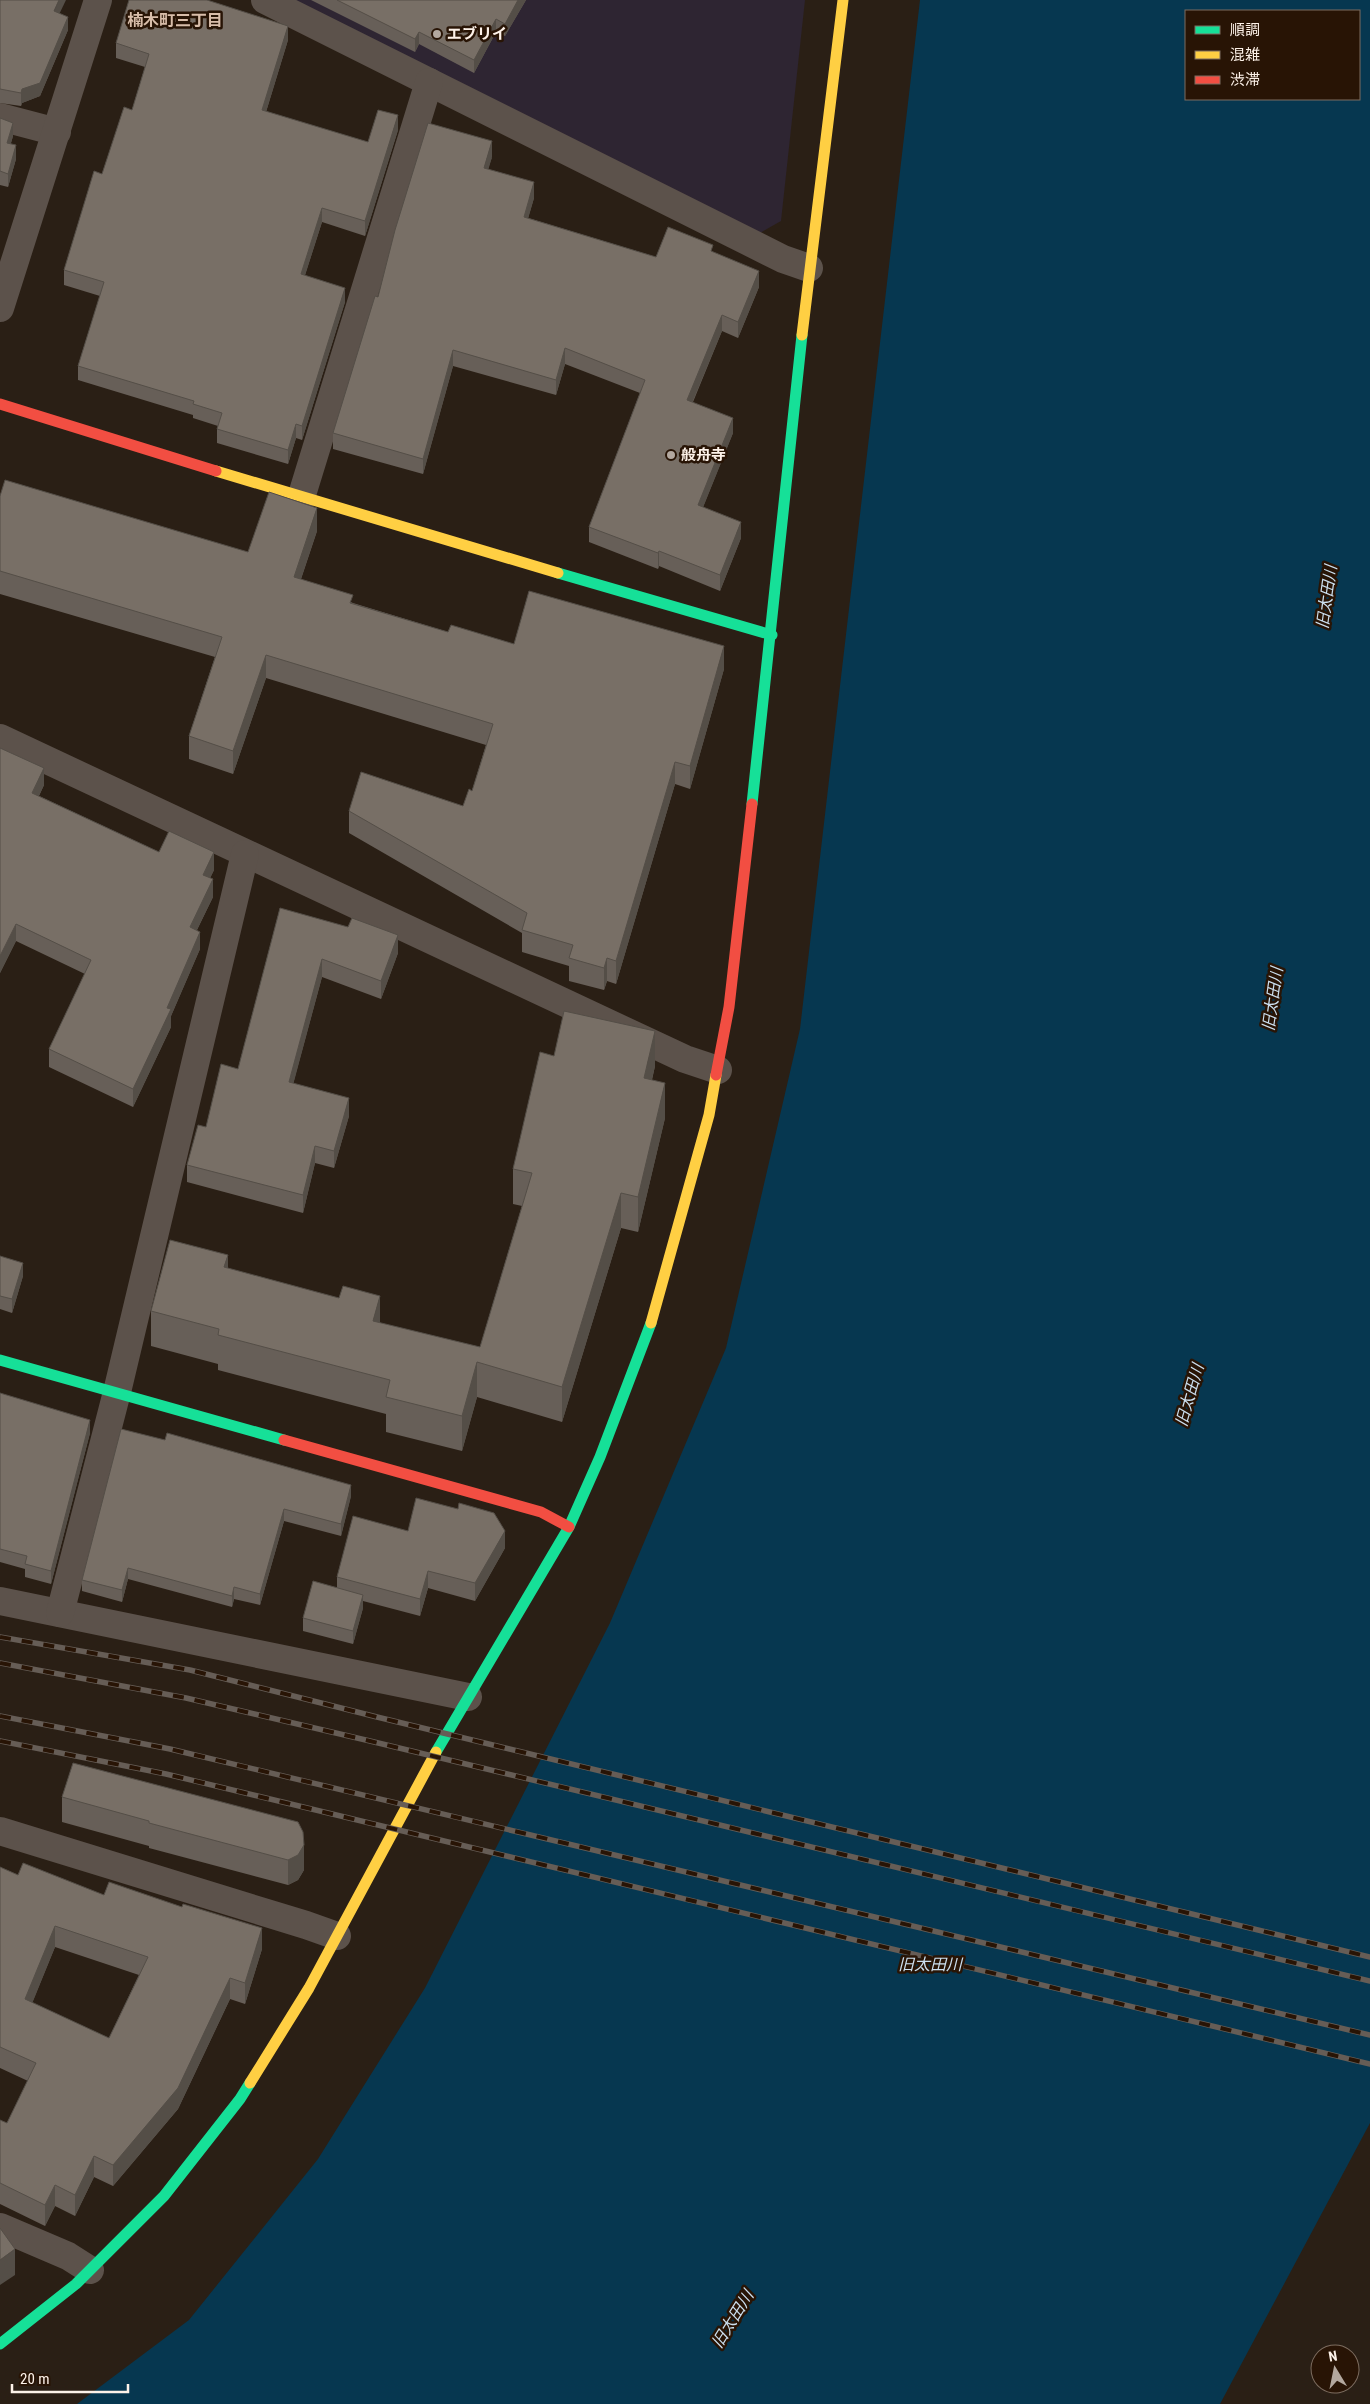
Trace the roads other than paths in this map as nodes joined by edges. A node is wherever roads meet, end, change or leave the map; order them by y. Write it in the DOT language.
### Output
graph roads {
  1 [pos="98,0"];
  2 [pos="265,0"];
  3 [pos="843,0"];
  4 [pos="429,82"];
  5 [pos="0,117"];
  6 [pos="58,132"];
  7 [pos="809,268"];
  8 [pos="0,308"];
  9 [pos="0,404"];
  10 [pos="302,498"];
  11 [pos="772,635"];
  12 [pos="0,738"];
  13 [pos="245,854"];
  14 [pos="718,1070"];
  15 [pos="0,1360"];
  16 [pos="117,1392"];
  17 [pos="569,1527"];
  18 [pos="0,1601"];
  19 [pos="60,1613"];
  20 [pos="468,1696"];
  21 [pos="0,1831"];
  22 [pos="337,1936"];
  23 [pos="0,2227"];
  24 [pos="90,2270"];
  25 [pos="0,2344"];
  1 -- 6 [label="street"];
  2 -- 4 [label="street"];
  3 -- 7 [label="street"];
  4 -- 7 [label="street"];
  4 -- 10 [label="street"];
  5 -- 6 [label="street"];
  6 -- 8 [label="street"];
  7 -- 11 [label="street"];
  9 -- 10 [label="street"];
  10 -- 11 [label="street"];
  11 -- 14 [label="street"];
  12 -- 13 [label="street"];
  13 -- 14 [label="street"];
  13 -- 16 [label="street"];
  14 -- 17 [label="street"];
  15 -- 16 [label="street"];
  16 -- 17 [label="street"];
  16 -- 19 [label="street"];
  17 -- 20 [label="street"];
  18 -- 19 [label="street"];
  19 -- 20 [label="street"];
  20 -- 22 [label="street"];
  21 -- 22 [label="street"];
  22 -- 24 [label="street"];
  23 -- 24 [label="street"];
  24 -- 25 [label="street"];
}
